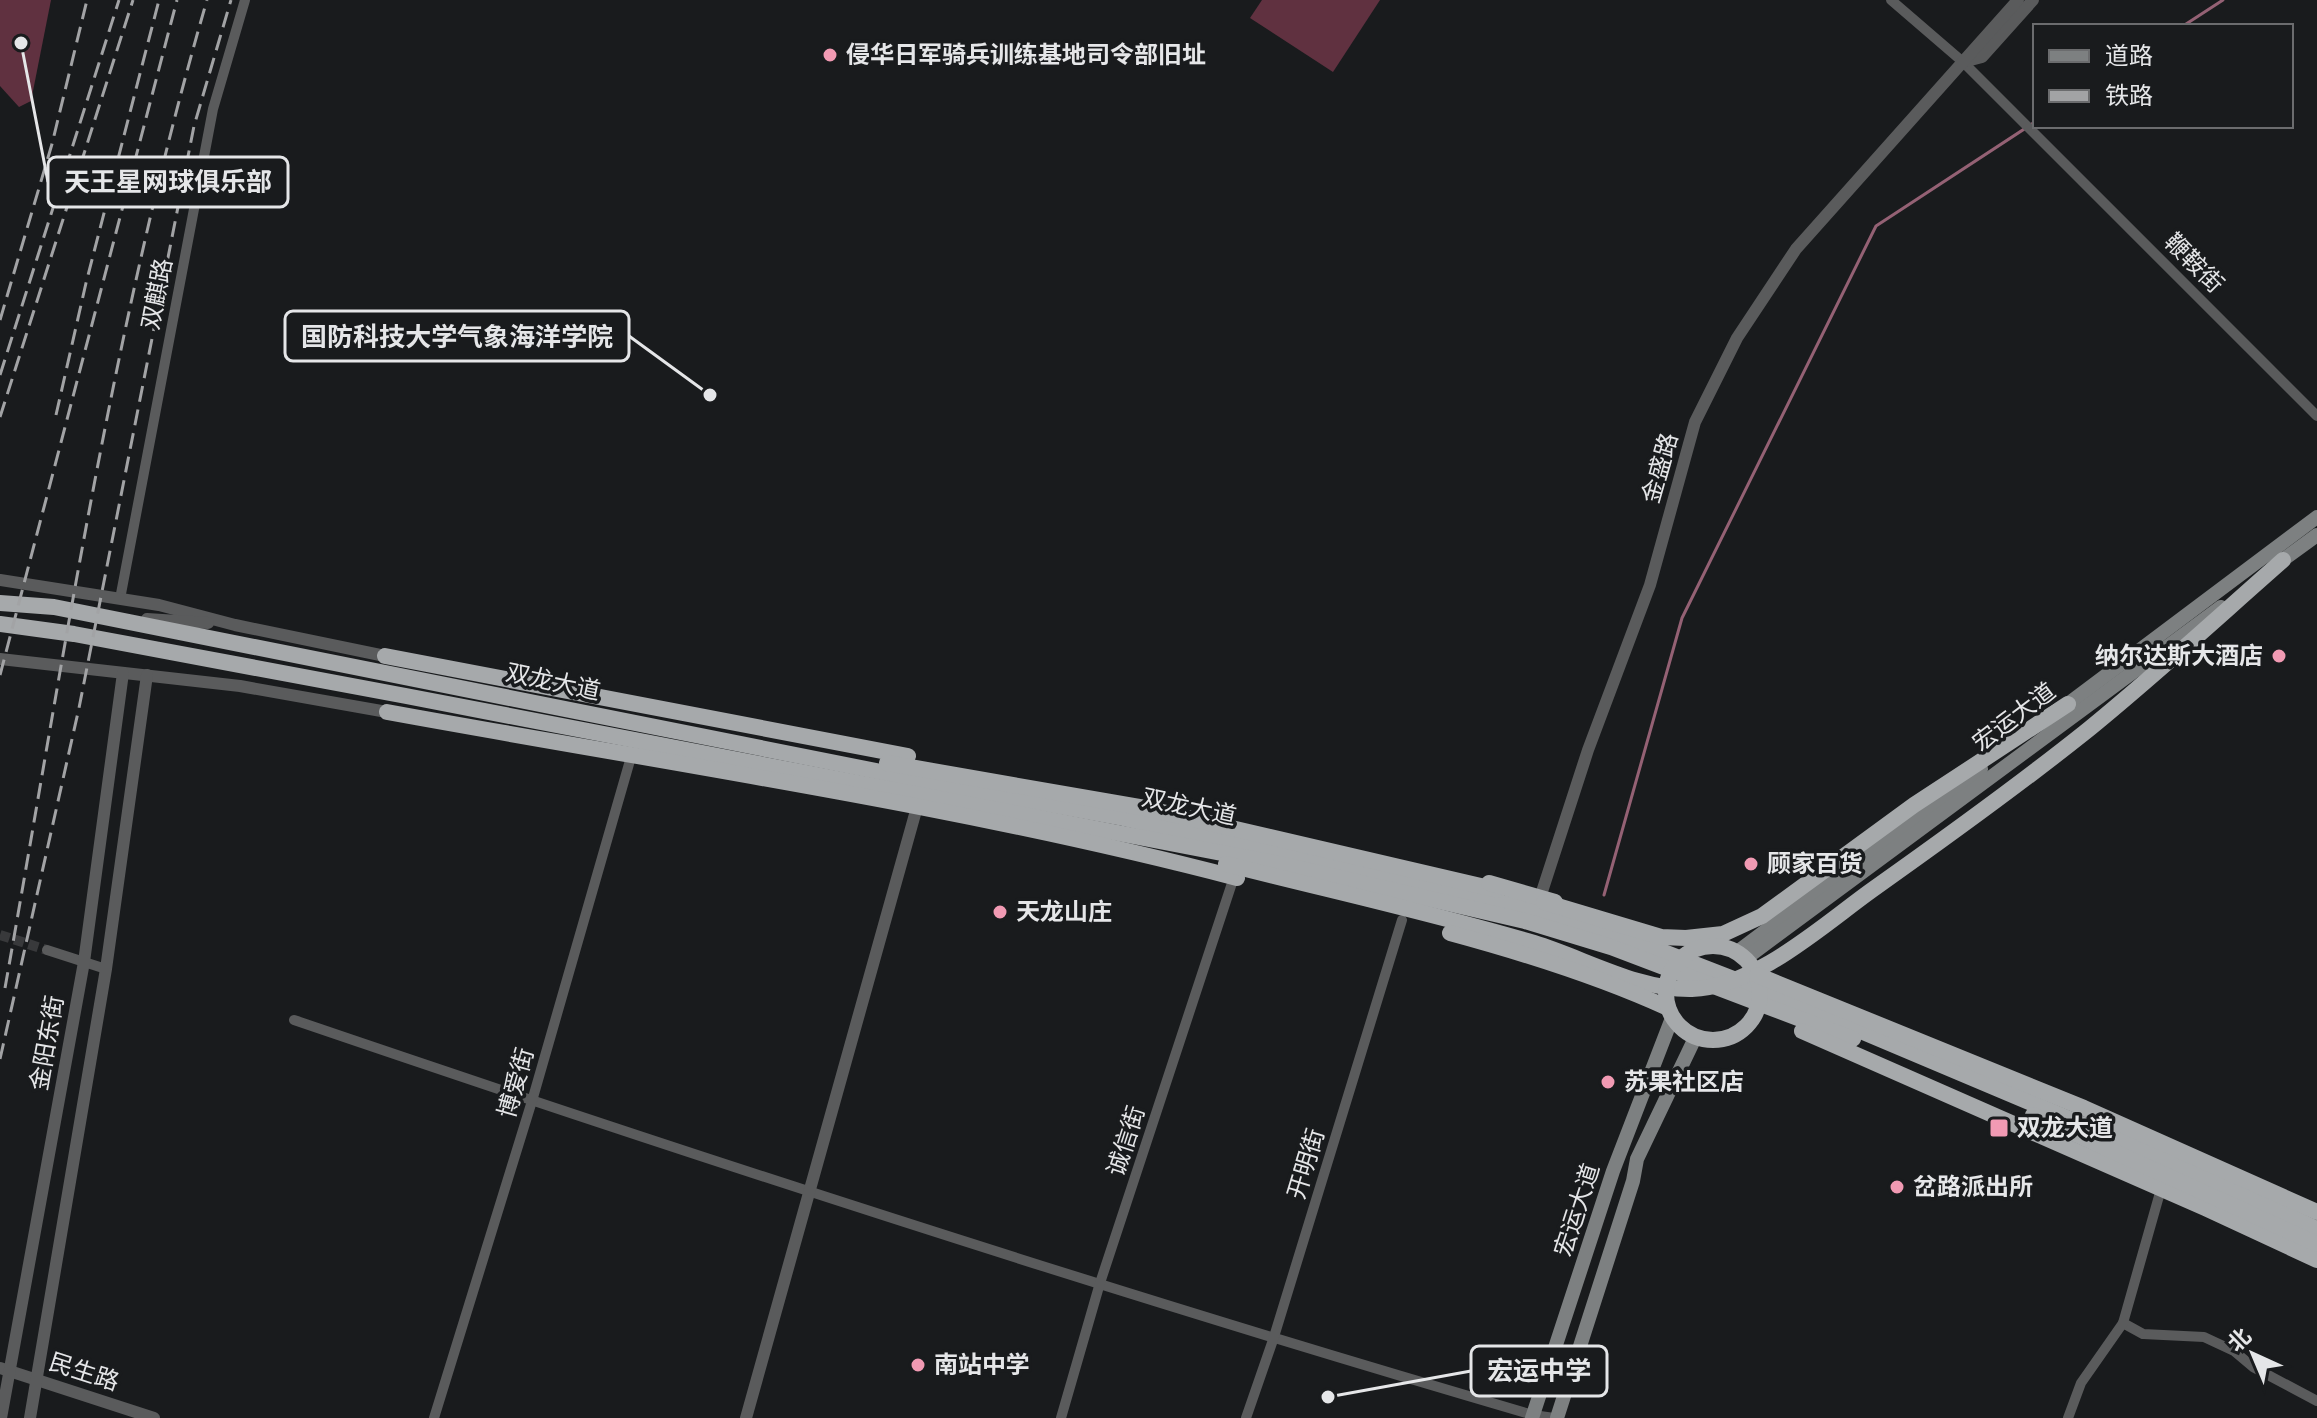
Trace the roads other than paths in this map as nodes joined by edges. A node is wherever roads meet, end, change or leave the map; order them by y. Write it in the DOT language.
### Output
graph roads {
  1 [pos="245,0"];
  2 [pos="1891,0"];
  3 [pos="2018,0"];
  4 [pos="2033,0"];
  5 [pos="1963,62"];
  6 [pos="2317,416"];
  7 [pos="2317,517"];
  8 [pos="2317,535"];
  9 [pos="2283,560"];
  10 [pos="0,580"];
  11 [pos="120,599"];
  12 [pos="0,603"];
  13 [pos="98,616"];
  14 [pos="0,624"];
  15 [pos="235,625"];
  16 [pos="385,656"];
  17 [pos="0,659"];
  18 [pos="123,673"];
  19 [pos="147,675"];
  20 [pos="2068,704"];
  21 [pos="387,712"];
  22 [pos="569,719"];
  23 [pos="782,750"];
  24 [pos="631,757"];
  25 [pos="917,807"];
  26 [pos="1120,833"];
  27 [pos="1234,877"];
  28 [pos="1541,896"];
  29 [pos="1402,920"];
  30 [pos="47,950"];
  31 [pos="1521,953"];
  32 [pos="1687,954"];
  33 [pos="1741,955"];
  34 [pos="84,962"];
  35 [pos="106,969"];
  36 [pos="1757,975"];
  37 [pos="1670,1013"];
  38 [pos="1756,1013"];
  39 [pos="294,1020"];
  40 [pos="1695,1038"];
  41 [pos="532,1101"];
  42 [pos="2161,1189"];
  43 [pos="808,1192"];
  44 [pos="2317,1212"];
  45 [pos="2317,1229"];
  46 [pos="2317,1244"];
  47 [pos="2317,1260"];
  48 [pos="1100,1283"];
  49 [pos="2123,1323"];
  50 [pos="1273,1340"];
  51 [pos="5,1370"];
  52 [pos="37,1380"];
  53 [pos="2317,1401"];
  54 [pos="1532,1416"];
  55 [pos="1,1418"];
  56 [pos="30,1418"];
  57 [pos="154,1418"];
  58 [pos="434,1418"];
  59 [pos="746,1418"];
  60 [pos="1061,1418"];
  61 [pos="1246,1418"];
  62 [pos="1555,1418"];
  63 [pos="2068,1418"];
  1 -- 11 [label="street, 双麒路"];
  2 -- 5 [label="street"];
  3 -- 5 [label="street, 金盛路"];
  4 -- 5 [label="street, 金盛路"];
  5 -- 6 [label="street, 鞭鞍街"];
  5 -- 28 [label="street, 金盛路"];
  7 -- 20 [label="main road, 宏运大道"];
  8 -- 9 [label="main road, 宏运大道"];
  9 -- 26 [label="highway"];
  9 -- 33 [label="main road, 宏运大道"];
  10 -- 11 [label="street"];
  11 -- 15 [label="street"];
  12 -- 13 [label="highway, 双龙大道"];
  13 -- 15 [label="street"];
  13 -- 22 [label="highway, 双龙大道"];
  14 -- 22 [label="highway, 双龙大道"];
  15 -- 16 [label="street"];
  16 -- 28 [label="highway, 双龙大道"];
  17 -- 18 [label="street"];
  18 -- 19 [label="street"];
  18 -- 34 [label="street, 金阳东街"];
  19 -- 21 [label="street"];
  19 -- 35 [label="street, 金阳东街"];
  20 -- 23 [label="highway"];
  20 -- 33 [label="main road, 宏运大道"];
  21 -- 24 [label="highway"];
  22 -- 23 [label="highway, 双龙大道"];
  22 -- 26 [label="highway, 双龙大道"];
  23 -- 45 [label="highway, 双龙大道"];
  24 -- 25 [label="highway"];
  24 -- 41 [label="street, 博爱街"];
  25 -- 27 [label="highway"];
  25 -- 43 [label="street"];
  26 -- 46 [label="highway, 双龙大道"];
  27 -- 29 [label="highway"];
  27 -- 48 [label="street, 诚信街"];
  28 -- 31 [label="street, 金盛路"];
  28 -- 32 [label="highway, 双龙大道"];
  29 -- 31 [label="highway"];
  29 -- 50 [label="street, 开明街"];
  30 -- 34 [label="street"];
  31 -- 37 [label="highway"];
  32 -- 33 [label="highway"];
  32 -- 37 [label="highway"];
  33 -- 36 [label="highway"];
  34 -- 35 [label="street"];
  34 -- 51 [label="street, 金阳东街"];
  35 -- 52 [label="street, 金阳东街"];
  36 -- 38 [label="highway"];
  36 -- 44 [label="highway"];
  37 -- 40 [label="highway"];
  37 -- 54 [label="main road, 宏运大道"];
  38 -- 40 [label="highway"];
  38 -- 42 [label="highway"];
  39 -- 41 [label="street"];
  40 -- 62 [label="main road, 宏运大道"];
  41 -- 43 [label="street"];
  41 -- 58 [label="street, 博爱街"];
  42 -- 47 [label="highway"];
  42 -- 49 [label="street"];
  43 -- 48 [label="street"];
  43 -- 59 [label="street"];
  48 -- 50 [label="street"];
  48 -- 60 [label="street, 诚信街"];
  49 -- 53 [label="street"];
  49 -- 63 [label="street"];
  50 -- 54 [label="street"];
  50 -- 61 [label="street, 开明街"];
  51 -- 52 [label="street, 民生路"];
  51 -- 55 [label="street, 金阳东街"];
  52 -- 56 [label="street, 金阳东街"];
  52 -- 57 [label="street, 民生路"];
  54 -- 62 [label="street"];
}
